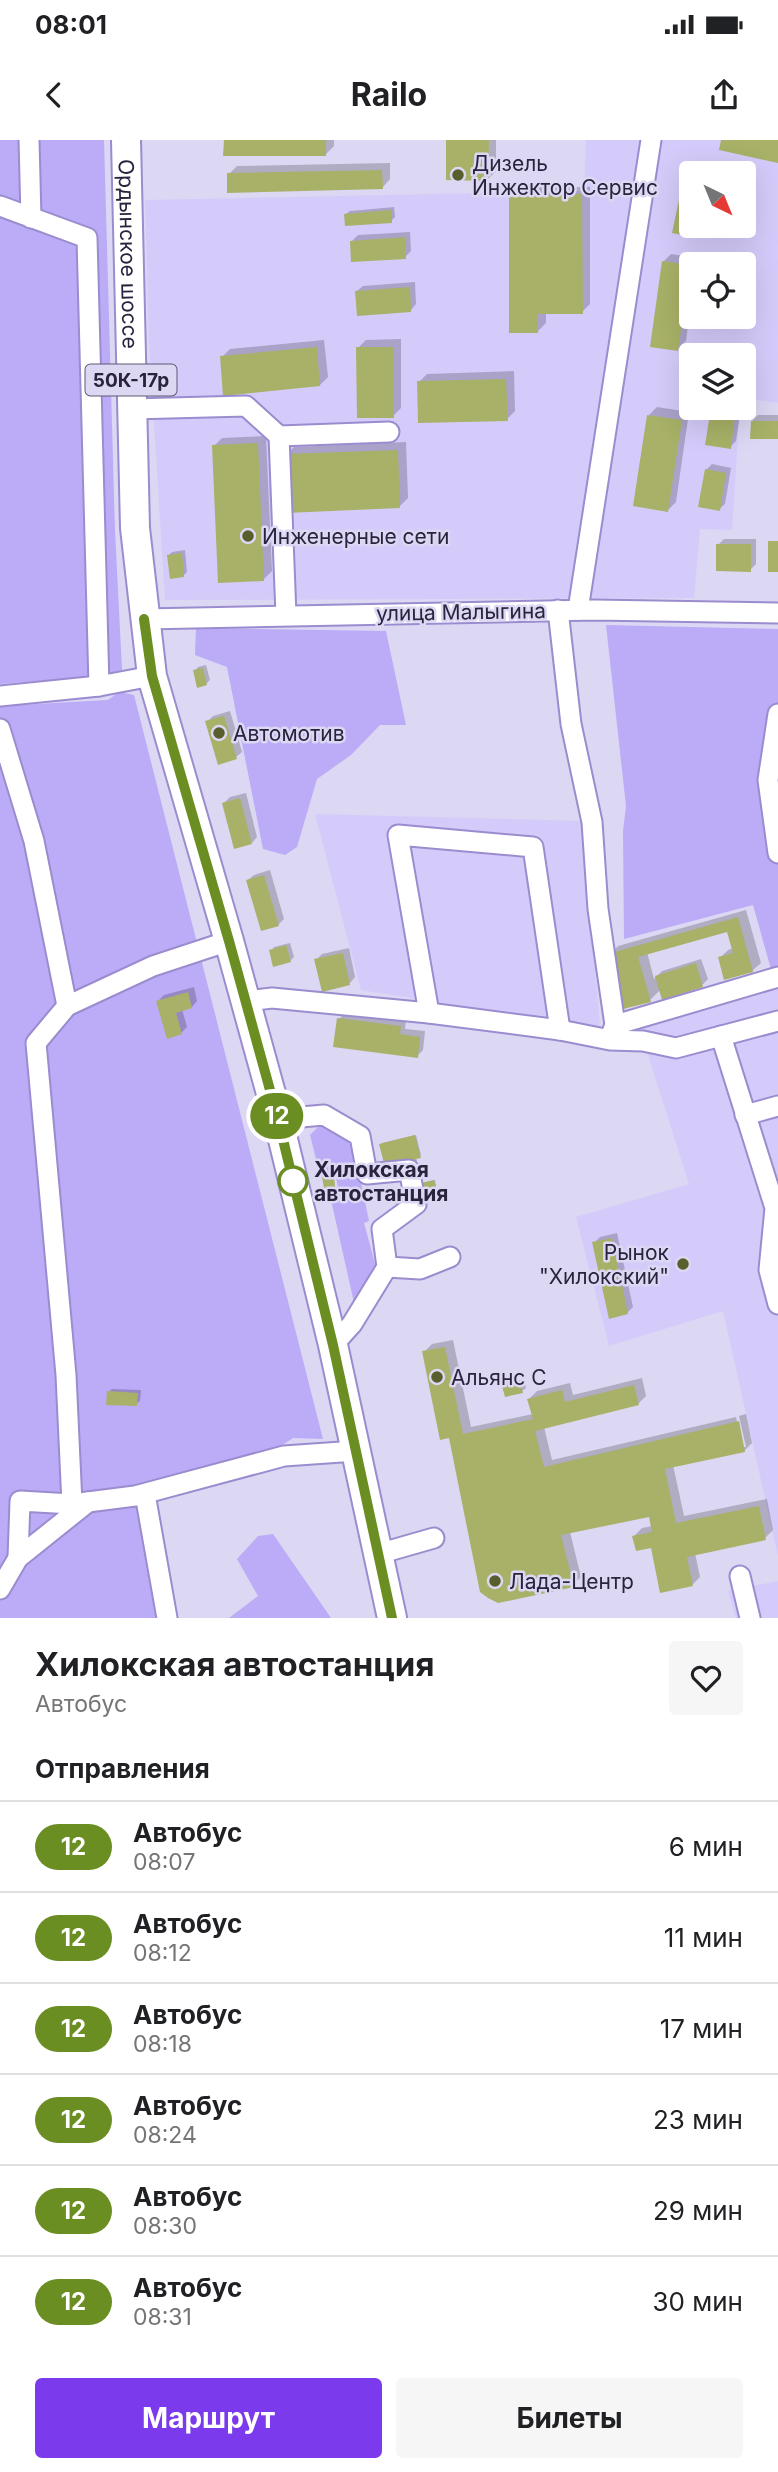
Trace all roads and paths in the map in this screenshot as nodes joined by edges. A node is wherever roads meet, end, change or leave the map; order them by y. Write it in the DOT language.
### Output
graph roads {
  1 [pos="29,140"];
  2 [pos="126,140"];
  3 [pos="651,140"];
  4 [pos="0,205"];
  5 [pos="31,218"];
  6 [pos="132,409"];
  7 [pos="389,432"];
  8 [pos="279,436"];
  9 [pos="558,610"];
  10 [pos="578,610"];
  11 [pos="778,613"];
  12 [pos="286,615"];
  13 [pos="144,619"];
  14 [pos="152,676"];
  15 [pos="99,686"];
  16 [pos="0,696"];
  17 [pos="778,714"];
  18 [pos="0,729"];
  19 [pos="778,853"];
  20 [pos="229,941"];
  21 [pos="778,977"];
  22 [pos="246,1001"];
  23 [pos="67,1006"];
  24 [pos="429,1013"];
  25 [pos="778,1021"];
  26 [pos="560,1030"];
  27 [pos="612,1032"];
  28 [pos="721,1036"];
  29 [pos="778,1106"];
  30 [pos="745,1115"];
  31 [pos="278,1119"];
  32 [pos="777,1208"];
  33 [pos="450,1257"];
  34 [pos="387,1267"];
  35 [pos="778,1304"];
  36 [pos="333,1345"];
  37 [pos="356,1451"];
  38 [pos="145,1494"];
  39 [pos="80,1503"];
  40 [pos="434,1538"];
  41 [pos="378,1555"];
  42 [pos="18,1558"];
  43 [pos="740,1576"];
  44 [pos="0,1589"];
  45 [pos="167,1618"];
  46 [pos="392,1618"];
  47 [pos="750,1618"];
  1 -- 5 [label="street"];
  2 -- 6 [label="highway, Ордынское шоссе / 50К-17р"];
  3 -- 10 [label="street"];
  4 -- 5 [label="street"];
  5 -- 15 [label="street"];
  6 -- 8 [label="street"];
  6 -- 13 [label="highway, Ордынское шоссе / 50К-17р"];
  7 -- 8 [label="street"];
  8 -- 12 [label="street"];
  9 -- 10 [label="street, улица Малыгина"];
  9 -- 12 [label="street, улица Малыгина"];
  9 -- 27 [label="street"];
  10 -- 11 [label="street, улица Малыгина"];
  12 -- 13 [label="street, улица Малыгина"];
  13 -- 14 [label="highway, Ордынское шоссе"];
  14 -- 15 [label="street"];
  14 -- 20 [label="highway, Ордынское шоссе"];
  15 -- 16 [label="street"];
  17 -- 19 [label="street"];
  18 -- 23 [label="street"];
  20 -- 22 [label="highway, Ордынское шоссе"];
  20 -- 23 [label="street"];
  21 -- 27 [label="street"];
  22 -- 24 [label="street"];
  22 -- 31 [label="highway, Ордынское шоссе"];
  23 -- 39 [label="street"];
  24 -- 26 [label="street"];
  24 -- 26 [label="street"];
  25 -- 28 [label="street"];
  26 -- 27 [label="street"];
  27 -- 28 [label="street"];
  28 -- 30 [label="street"];
  29 -- 30 [label="street"];
  30 -- 32 [label="street"];
  31 -- 34 [label="street"];
  31 -- 36 [label="highway, Ордынское шоссе"];
  32 -- 35 [label="street"];
  33 -- 34 [label="street"];
  34 -- 36 [label="street"];
  36 -- 37 [label="highway, Ордынское шоссе"];
  37 -- 38 [label="street"];
  37 -- 41 [label="highway, Ордынское шоссе"];
  38 -- 39 [label="street"];
  38 -- 45 [label="street"];
  39 -- 42 [label="street"];
  39 -- 42 [label="street"];
  40 -- 41 [label="street"];
  41 -- 46 [label="highway, Ордынское шоссе"];
  42 -- 44 [label="street"];
  43 -- 47 [label="street"];
}
